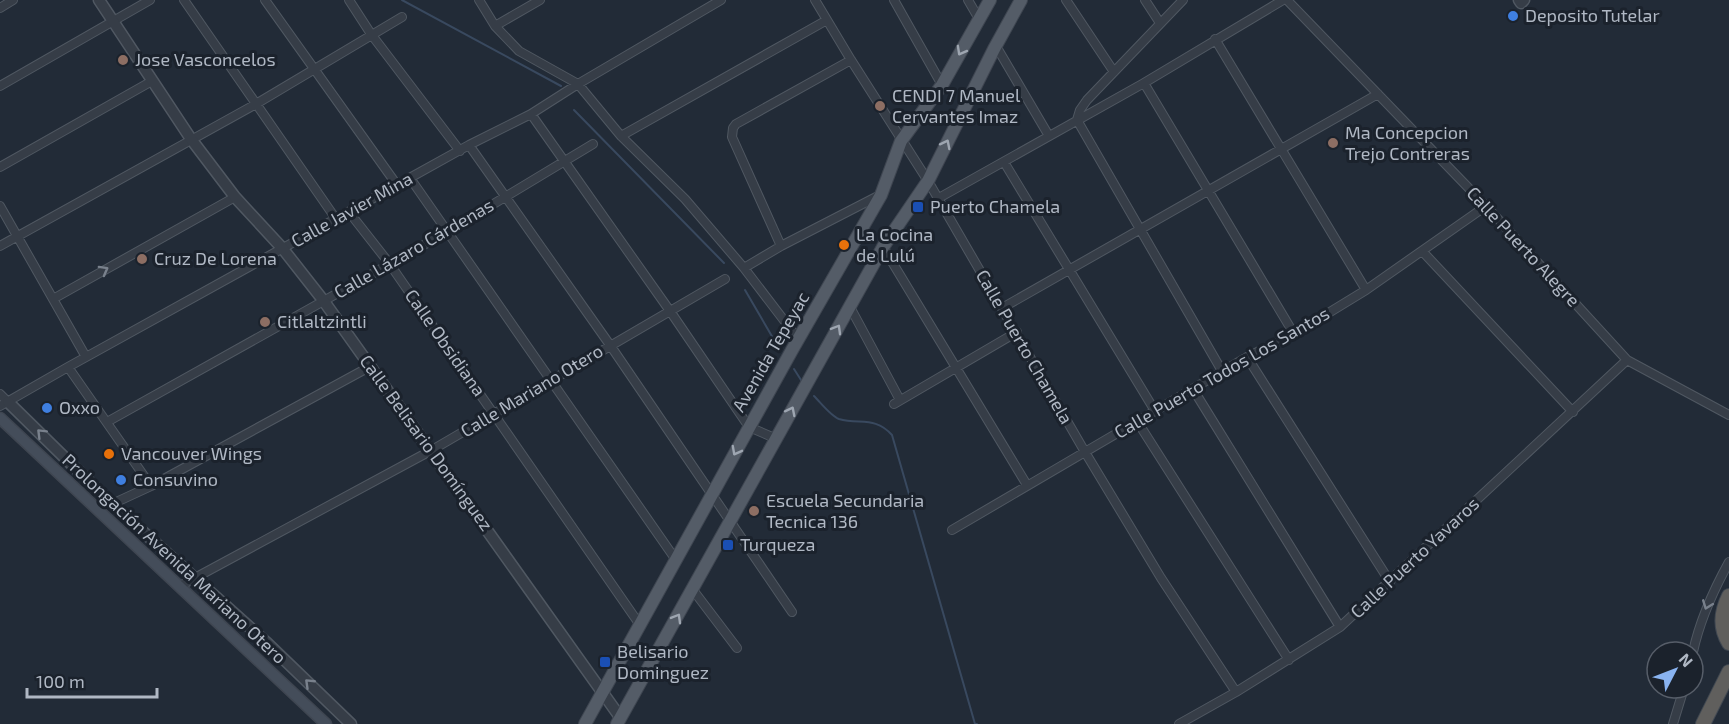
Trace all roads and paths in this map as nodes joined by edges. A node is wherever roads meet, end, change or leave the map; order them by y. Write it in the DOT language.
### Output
graph roads {
  1 [pos="13,0"];
  2 [pos="99,0"];
  3 [pos="150,0"];
  4 [pos="184,0"];
  5 [pos="265,0"];
  6 [pos="348,0"];
  7 [pos="479,0"];
  8 [pos="540,0"];
  9 [pos="721,0"];
  10 [pos="815,0"];
  11 [pos="894,0"];
  12 [pos="968,0"];
  13 [pos="990,0"];
  14 [pos="1021,0"];
  15 [pos="1066,0"];
  16 [pos="1144,0"];
  17 [pos="1183,0"];
  18 [pos="1285,0"];
  19 [pos="0,8"];
  20 [pos="402,17"];
  21 [pos="827,20"];
  22 [pos="979,20"];
  23 [pos="112,21"];
  24 [pos="1160,23"];
  25 [pos="495,26"];
  26 [pos="371,34"];
  27 [pos="1215,39"];
  28 [pos="996,46"];
  29 [pos="851,60"];
  30 [pos="314,69"];
  31 [pos="1114,72"];
  32 [pos="152,81"];
  33 [pos="1144,83"];
  34 [pos="578,84"];
  35 [pos="942,85"];
  36 [pos="0,86"];
  37 [pos="1378,94"];
  38 [pos="256,104"];
  39 [pos="531,114"];
  40 [pos="1077,120"];
  41 [pos="621,136"];
  42 [pos="1049,136"];
  43 [pos="191,139"];
  44 [pos="901,141"];
  45 [pos="593,144"];
  46 [pos="469,145"];
  47 [pos="1282,149"];
  48 [pos="460,150"];
  49 [pos="566,161"];
  50 [pos="1004,162"];
  51 [pos="0,166"];
  52 [pos="410,178"];
  53 [pos="928,181"];
  54 [pos="397,185"];
  55 [pos="1208,191"];
  56 [pos="881,195"];
  57 [pos="235,197"];
  58 [pos="505,197"];
  59 [pos="937,199"];
  60 [pos="0,206"];
  61 [pos="1486,206"];
  62 [pos="349,212"];
  63 [pos="336,219"];
  64 [pos="1140,229"];
  65 [pos="447,232"];
  66 [pos="17,236"];
  67 [pos="0,246"];
  68 [pos="781,246"];
  69 [pos="883,247"];
  70 [pos="283,249"];
  71 [pos="1423,252"];
  72 [pos="389,263"];
  73 [pos="744,268"];
  74 [pos="1069,270"];
  75 [pos="725,279"];
  76 [pos="1366,290"];
  77 [pos="53,299"];
  78 [pos="323,300"];
  79 [pos="850,307"];
  80 [pos="1002,308"];
  81 [pos="670,311"];
  82 [pos="1017,332"];
  83 [pos="1294,334"];
  84 [pos="799,340"];
  85 [pos="610,345"];
  86 [pos="86,357"];
  87 [pos="1247,357"];
  88 [pos="1627,360"];
  89 [pos="371,366"];
  90 [pos="68,367"];
  91 [pos="957,368"];
  92 [pos="1222,371"];
  93 [pos="551,380"];
  94 [pos="1193,389"];
  95 [pos="3,401"];
  96 [pos="1155,411"];
  97 [pos="1573,412"];
  98 [pos="494,414"];
  99 [pos="1729,415"];
  100 [pos="0,418"];
  101 [pos="1137,421"];
  102 [pos="107,422"];
  103 [pos="749,427"];
  104 [pos="777,439"];
  105 [pos="432,450"];
  106 [pos="1085,452"];
  107 [pos="1026,485"];
  108 [pos="151,486"];
  109 [pos="712,495"];
  110 [pos="112,504"];
  111 [pos="730,521"];
  112 [pos="952,530"];
  113 [pos="676,560"];
  114 [pos="1729,562"];
  115 [pos="195,578"];
  116 [pos="1390,582"];
  117 [pos="180,586"];
  118 [pos="693,590"];
  119 [pos="1729,596"];
  120 [pos="792,612"];
  121 [pos="640,625"];
  122 [pos="1340,627"];
  123 [pos="1696,640"];
  124 [pos="1729,643"];
  125 [pos="737,648"];
  126 [pos="1289,660"];
  127 [pos="1729,672"];
  128 [pos="603,692"];
  129 [pos="1236,692"];
  130 [pos="1680,700"];
  131 [pos="621,722"];
  132 [pos="326,724"];
  133 [pos="351,724"];
  134 [pos="585,724"];
  135 [pos="1179,724"];
  136 [pos="1673,724"];
  137 [pos="1703,724"];
  1 -- 19 [label="street"];
  2 -- 23 [label="street, Calle Belisario Domínguez"];
  3 -- 23 [label="street"];
  4 -- 38 [label="street"];
  5 -- 30 [label="street"];
  6 -- 26 [label="street"];
  7 -- 25 [label="street"];
  8 -- 25 [label="street"];
  9 -- 34 [label="street, Calle Javier Mina"];
  10 -- 21 [label="street, Calle Puerto Chamela"];
  11 -- 35 [label="street"];
  12 -- 22 [label="street"];
  13 -- 22 [label="main road, Avenida Tepeyac"];
  14 -- 28 [label="main road"];
  15 -- 31 [label="street"];
  16 -- 24 [label="street"];
  17 -- 24 [label="street"];
  18 -- 27 [label="street"];
  18 -- 37 [label="street, Calle Puerto Alegre"];
  20 -- 26 [label="street"];
  21 -- 29 [label="street, Calle Puerto Chamela"];
  21 -- 41 [label="street"];
  22 -- 35 [label="main road, Avenida Tepeyac, one-way"];
  23 -- 32 [label="street, Calle Belisario Domínguez"];
  23 -- 36 [label="street"];
  24 -- 31 [label="street"];
  25 -- 34 [label="street"];
  26 -- 30 [label="street"];
  26 -- 48 [label="street"];
  27 -- 33 [label="street"];
  27 -- 47 [label="street"];
  28 -- 42 [label="street"];
  53 -- 28 [label="main road, one-way"];
  29 -- 44 [label="street, Calle Puerto Chamela"];
  29 -- 68 [label="street"];
  30 -- 38 [label="street"];
  30 -- 54 [label="street"];
  31 -- 40 [label="street"];
  32 -- 43 [label="street, Calle Belisario Domínguez"];
  32 -- 51 [label="street"];
  33 -- 40 [label="street"];
  33 -- 55 [label="street"];
  34 -- 39 [label="street, Calle Javier Mina"];
  34 -- 41 [label="street"];
  35 -- 44 [label="main road, Avenida Tepeyac"];
  37 -- 47 [label="street"];
  37 -- 61 [label="street, Calle Puerto Alegre"];
  38 -- 43 [label="street"];
  38 -- 63 [label="street"];
  39 -- 46 [label="street, Calle Javier Mina"];
  39 -- 49 [label="street"];
  40 -- 42 [label="street"];
  40 -- 64 [label="street"];
  41 -- 73 [label="street"];
  42 -- 50 [label="street"];
  43 -- 57 [label="street, Calle Belisario Domínguez"];
  43 -- 66 [label="street"];
  44 -- 53 [label="street, Calle Puerto Chamela"];
  44 -- 56 [label="main road, Avenida Tepeyac"];
  45 -- 49 [label="street, Calle Lázaro Cárdenas"];
  46 -- 48 [label="street, Calle Javier Mina"];
  46 -- 58 [label="street"];
  47 -- 55 [label="street"];
  47 -- 76 [label="street"];
  48 -- 52 [label="street, Calle Javier Mina"];
  49 -- 58 [label="street, Calle Lázaro Cárdenas"];
  49 -- 81 [label="street"];
  50 -- 59 [label="street"];
  50 -- 74 [label="street"];
  52 -- 54 [label="street, Calle Javier Mina"];
  52 -- 65 [label="street"];
  53 -- 59 [label="street, Calle Puerto Chamela"];
  53 -- 69 [label="main road"];
  54 -- 62 [label="street, Calle Javier Mina"];
  55 -- 64 [label="street"];
  55 -- 83 [label="street"];
  56 -- 68 [label="street"];
  56 -- 84 [label="main road, Avenida Tepeyac"];
  57 -- 70 [label="street, Calle Belisario Domínguez"];
  77 -- 57 [label="street, one-way"];
  58 -- 65 [label="street, Calle Lázaro Cárdenas"];
  58 -- 85 [label="street"];
  59 -- 80 [label="street, Calle Puerto Chamela"];
  60 -- 66 [label="street"];
  61 -- 71 [label="street, Calle Puerto Todos Los Santos"];
  61 -- 88 [label="street, Calle Puerto Alegre"];
  62 -- 63 [label="street, Calle Javier Mina"];
  62 -- 72 [label="street, Calle Obsidiana"];
  63 -- 70 [label="street, Calle Javier Mina"];
  64 -- 74 [label="street"];
  64 -- 92 [label="street"];
  65 -- 72 [label="street, Calle Lázaro Cárdenas"];
  65 -- 93 [label="street"];
  66 -- 67 [label="street"];
  66 -- 77 [label="street"];
  68 -- 73 [label="street"];
  69 -- 79 [label="main road"];
  69 -- 91 [label="street"];
  70 -- 78 [label="street, Calle Belisario Domínguez"];
  70 -- 86 [label="street, Calle Javier Mina"];
  71 -- 76 [label="street, Calle Puerto Todos Los Santos"];
  71 -- 97 [label="street"];
  72 -- 78 [label="street, Calle Lázaro Cárdenas"];
  72 -- 98 [label="street, Calle Obsidiana"];
  73 -- 84 [label="street"];
  74 -- 80 [label="street"];
  74 -- 96 [label="street"];
  75 -- 81 [label="street, Calle Mariano Otero"];
  76 -- 83 [label="street, Calle Puerto Todos Los Santos"];
  77 -- 86 [label="street"];
  78 -- 89 [label="street, Calle Belisario Domínguez"];
  78 -- 102 [label="street, Calle Lázaro Cárdenas"];
  79 -- 91 [label="street"];
  104 -- 79 [label="main road, one-way"];
  80 -- 82 [label="street, Calle Puerto Chamela"];
  81 -- 85 [label="street, Calle Mariano Otero"];
  81 -- 103 [label="street"];
  82 -- 91 [label="street"];
  82 -- 106 [label="street, Calle Puerto Chamela"];
  83 -- 87 [label="street, Calle Puerto Todos Los Santos"];
  84 -- 103 [label="main road, Avenida Tepeyac"];
  85 -- 93 [label="street, Calle Mariano Otero"];
  85 -- 109 [label="street"];
  86 -- 90 [label="street, Calle Javier Mina"];
  87 -- 92 [label="street, Calle Puerto Todos Los Santos"];
  87 -- 116 [label="street"];
  88 -- 97 [label="street, Calle Puerto Yavaros"];
  88 -- 99 [label="street, Calle Puerto Alegre"];
  89 -- 105 [label="street, Calle Belisario Domínguez"];
  89 -- 108 [label="street"];
  90 -- 95 [label="street, Calle Javier Mina"];
  90 -- 102 [label="street"];
  91 -- 107 [label="street"];
  92 -- 94 [label="street, Calle Puerto Todos Los Santos"];
  93 -- 98 [label="street, Calle Mariano Otero"];
  93 -- 113 [label="street"];
  94 -- 96 [label="street, Calle Puerto Todos Los Santos"];
  94 -- 122 [label="street"];
  110 -- 95 [label="street, Prolongación Avenida Mariano Otero, one-way"];
  96 -- 101 [label="street, Calle Puerto Todos Los Santos"];
  97 -- 116 [label="street, Calle Puerto Yavaros"];
  98 -- 105 [label="street, Calle Mariano Otero"];
  98 -- 121 [label="street, Calle Obsidiana"];
  100 -- 117 [label="main road, Prolongación Avenida Mariano Otero"];
  101 -- 106 [label="street, Calle Puerto Todos Los Santos"];
  101 -- 126 [label="street"];
  102 -- 108 [label="street"];
  103 -- 104 [label="street"];
  103 -- 109 [label="main road, Avenida Tepeyac, one-way"];
  104 -- 111 [label="main road"];
  105 -- 115 [label="street, Calle Mariano Otero"];
  105 -- 128 [label="street, Calle Belisario Domínguez"];
  106 -- 107 [label="street, Calle Puerto Todos Los Santos"];
  106 -- 129 [label="street, Calle Puerto Chamela"];
  107 -- 112 [label="street, Calle Puerto Todos Los Santos"];
  108 -- 110 [label="street"];
  109 -- 111 [label="street"];
  109 -- 113 [label="main road, Avenida Tepeyac"];
  110 -- 115 [label="street, Prolongación Avenida Mariano Otero"];
  111 -- 118 [label="main road"];
  111 -- 120 [label="street"];
  113 -- 121 [label="main road, Avenida Tepeyac"];
  114 -- 123 [label="street, one-way"];
  115 -- 117 [label="street, Calle Mariano Otero"];
  133 -- 115 [label="street, Prolongación Avenida Mariano Otero, one-way"];
  116 -- 122 [label="street, Calle Puerto Yavaros"];
  117 -- 132 [label="main road, Prolongación Avenida Mariano Otero"];
  118 -- 125 [label="street"];
  131 -- 118 [label="main road, one-way"];
  119 -- 124 [label="highway"];
  121 -- 128 [label="main road, Avenida Tepeyac"];
  122 -- 126 [label="street, Calle Puerto Yavaros"];
  126 -- 129 [label="street, Calle Puerto Yavaros"];
  127 -- 137 [label="highway"];
  128 -- 131 [label="street, Calle Belisario Domínguez"];
  128 -- 134 [label="main road, Avenida Tepeyac"];
  129 -- 135 [label="street, Calle Puerto Yavaros"];
  130 -- 136 [label="street"];
}
